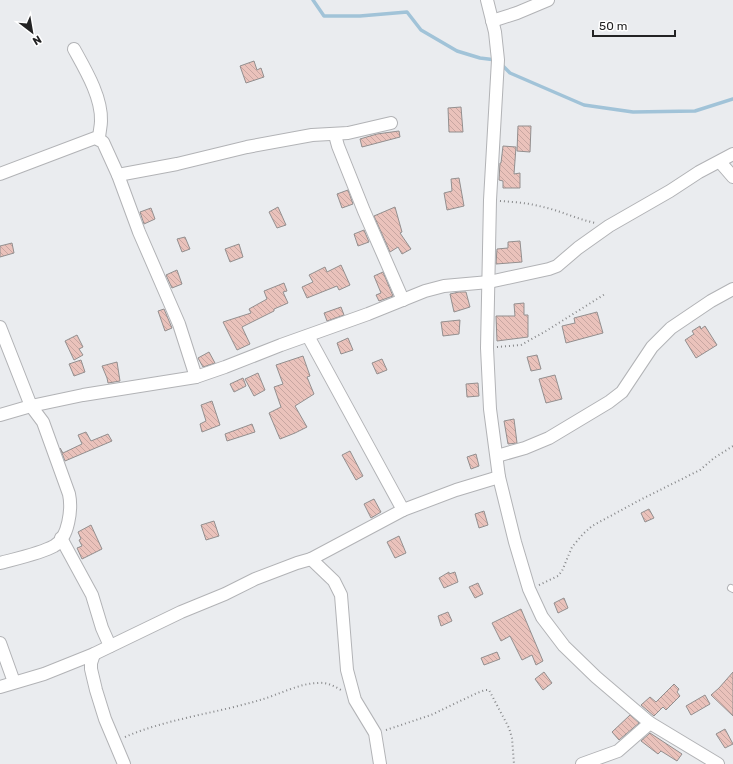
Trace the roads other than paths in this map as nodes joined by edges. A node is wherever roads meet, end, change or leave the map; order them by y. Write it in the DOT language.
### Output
graph roads {
  1 [pos="487,0"];
  2 [pos="548,0"];
  3 [pos="492,21"];
  4 [pos="74,49"];
  5 [pos="391,123"];
  6 [pos="335,135"];
  7 [pos="99,139"];
  8 [pos="733,154"];
  9 [pos="720,162"];
  10 [pos="0,174"];
  11 [pos="118,175"];
  12 [pos="733,177"];
  13 [pos="489,282"];
  14 [pos="733,289"];
  15 [pos="403,300"];
  16 [pos="0,327"];
  17 [pos="308,336"];
  18 [pos="196,376"];
  19 [pos="32,406"];
  20 [pos="0,415"];
  21 [pos="497,456"];
  22 [pos="499,477"];
  23 [pos="403,510"];
  24 [pos="61,538"];
  25 [pos="311,559"];
  26 [pos="0,563"];
  27 [pos="0,643"];
  28 [pos="110,646"];
  29 [pos="94,654"];
  30 [pos="14,682"];
  31 [pos="0,688"];
  32 [pos="650,723"];
  33 [pos="123,764"];
  34 [pos="380,764"];
  35 [pos="582,764"];
  36 [pos="718,764"];
  1 -- 3 [label="street"];
  2 -- 3 [label="street"];
  3 -- 13 [label="street"];
  4 -- 7 [label="street"];
  5 -- 6 [label="street"];
  6 -- 11 [label="street"];
  6 -- 15 [label="street"];
  7 -- 10 [label="street"];
  7 -- 11 [label="street"];
  8 -- 9 [label="street"];
  9 -- 12 [label="street"];
  9 -- 13 [label="street"];
  11 -- 18 [label="street"];
  13 -- 15 [label="street"];
  13 -- 21 [label="street"];
  14 -- 21 [label="street"];
  15 -- 17 [label="street"];
  16 -- 19 [label="street"];
  17 -- 18 [label="street"];
  17 -- 23 [label="street"];
  18 -- 19 [label="street"];
  19 -- 20 [label="street"];
  19 -- 24 [label="street"];
  21 -- 22 [label="street"];
  22 -- 23 [label="street"];
  22 -- 32 [label="street"];
  23 -- 25 [label="street"];
  24 -- 26 [label="street"];
  24 -- 28 [label="street"];
  25 -- 28 [label="street"];
  25 -- 34 [label="street"];
  27 -- 30 [label="street"];
  28 -- 29 [label="street"];
  29 -- 30 [label="street"];
  29 -- 33 [label="street"];
  30 -- 31 [label="street"];
  32 -- 35 [label="street"];
  32 -- 36 [label="street"];
}
